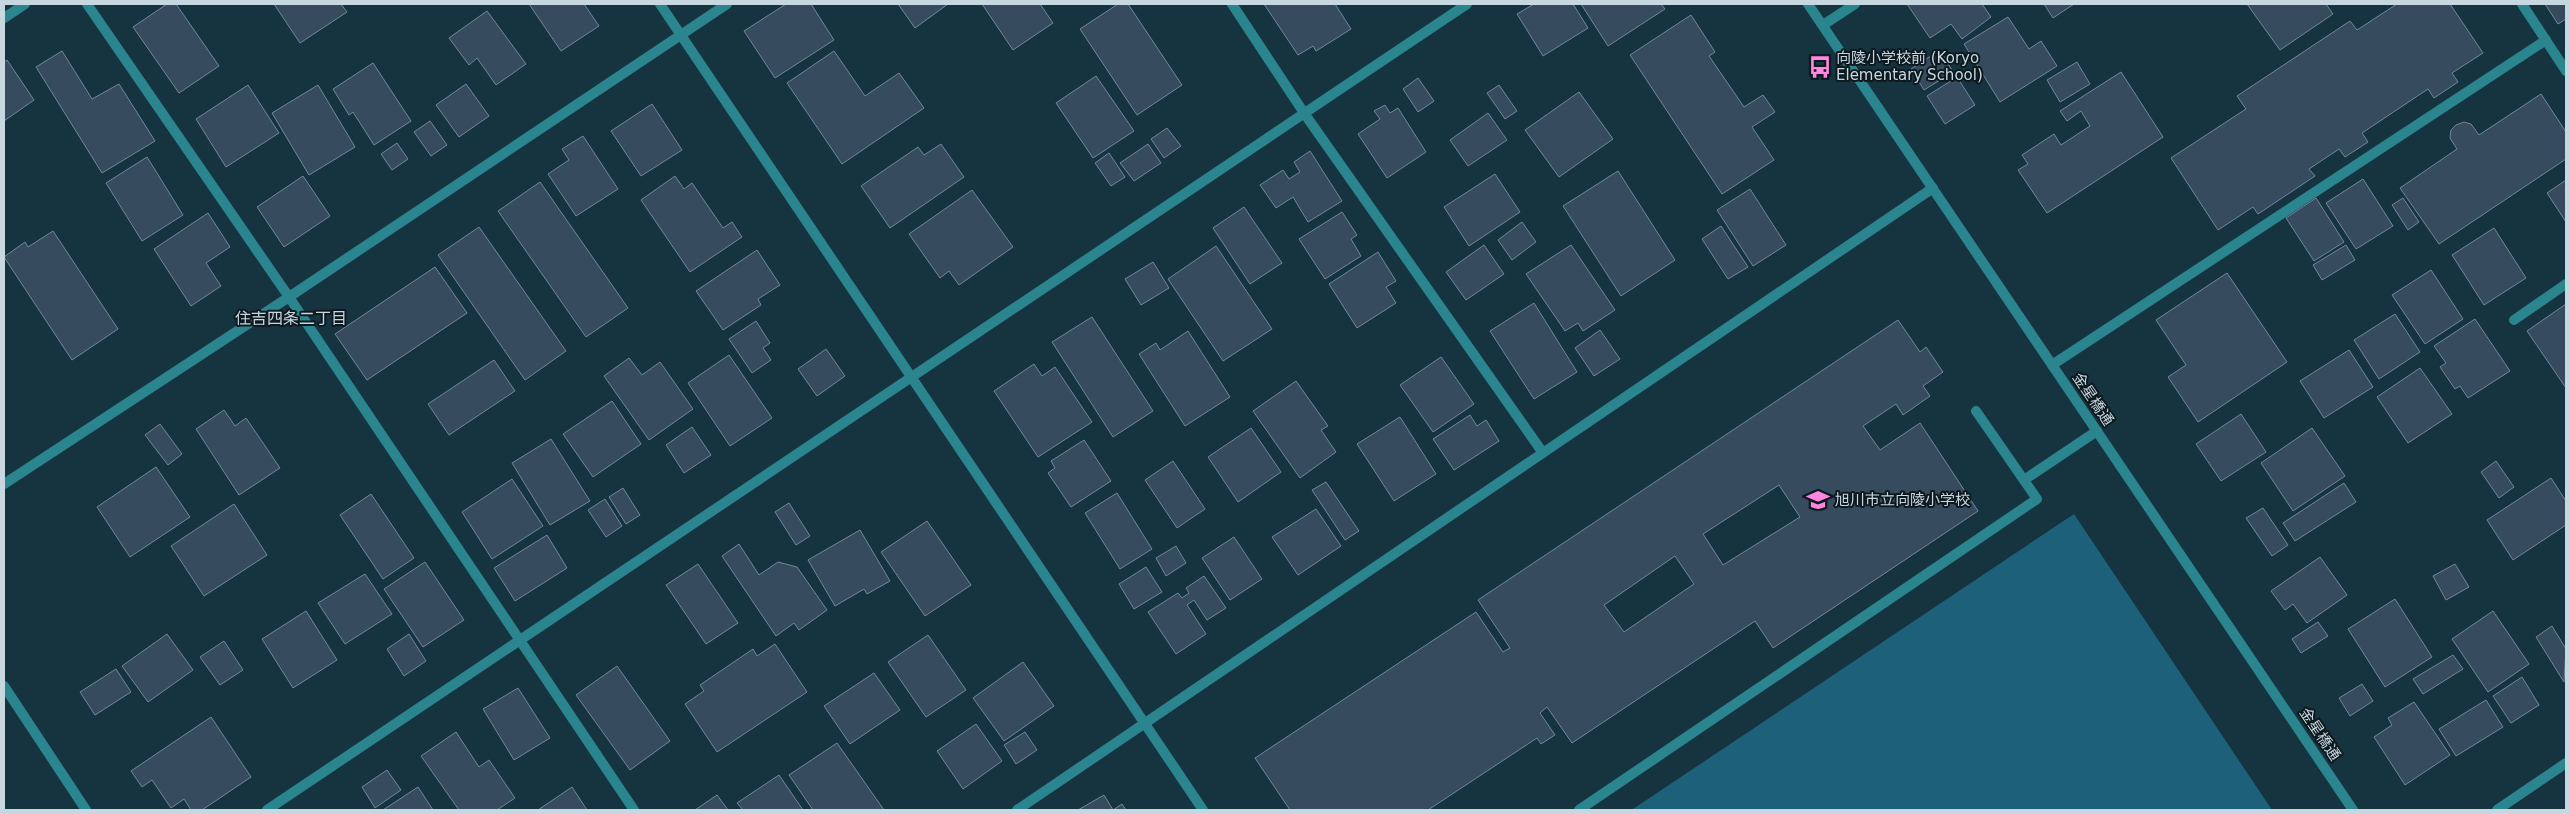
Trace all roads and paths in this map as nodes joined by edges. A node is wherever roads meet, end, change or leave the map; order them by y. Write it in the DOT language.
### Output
graph roads {
  1 [pos="25,4"];
  2 [pos="87,4"];
  3 [pos="660,4"];
  4 [pos="727,4"];
  5 [pos="1232,4"];
  6 [pos="1467,4"];
  7 [pos="1808,4"];
  8 [pos="1855,4"];
  9 [pos="2522,4"];
  10 [pos="4,18"];
  11 [pos="1822,25"];
  12 [pos="681,35"];
  13 [pos="2546,40"];
  14 [pos="2566,71"];
  15 [pos="1304,113"];
  16 [pos="1933,188"];
  17 [pos="2566,284"];
  18 [pos="289,297"];
  19 [pos="2514,320"];
  20 [pos="2052,365"];
  21 [pos="911,378"];
  22 [pos="1976,411"];
  23 [pos="2097,431"];
  24 [pos="1544,453"];
  25 [pos="2024,480"];
  26 [pos="4,484"];
  27 [pos="519,642"];
  28 [pos="4,686"];
  29 [pos="1145,725"];
  30 [pos="2566,763"];
  31 [pos="86,810"];
  32 [pos="266,810"];
  33 [pos="634,810"];
  34 [pos="1017,810"];
  35 [pos="1203,810"];
  36 [pos="1579,810"];
  37 [pos="2353,810"];
  38 [pos="2497,810"];
  1 -- 10 [label="street"];
  2 -- 18 [label="street"];
  3 -- 12 [label="street"];
  4 -- 12 [label="street"];
  5 -- 15 [label="street"];
  6 -- 15 [label="street"];
  7 -- 11 [label="street, 金星橋通"];
  8 -- 11 [label="street"];
  9 -- 13 [label="street"];
  11 -- 16 [label="street, 金星橋通"];
  12 -- 18 [label="street"];
  12 -- 21 [label="street"];
  13 -- 14 [label="street"];
  13 -- 20 [label="street"];
  15 -- 21 [label="street"];
  15 -- 24 [label="street"];
  16 -- 20 [label="street, 金星橋通"];
  16 -- 24 [label="street"];
  17 -- 19 [label="street"];
  18 -- 26 [label="street"];
  18 -- 27 [label="street"];
  20 -- 23 [label="street, 金星橋通"];
  21 -- 27 [label="street"];
  21 -- 29 [label="street"];
  22 -- 25 [label="street"];
  23 -- 25 [label="street"];
  23 -- 37 [label="street, 金星橋通"];
  24 -- 29 [label="street"];
  25 -- 36 [label="street"];
  27 -- 32 [label="street"];
  27 -- 33 [label="street"];
  28 -- 31 [label="street"];
  29 -- 34 [label="street"];
  29 -- 35 [label="street"];
  30 -- 38 [label="street"];
}
